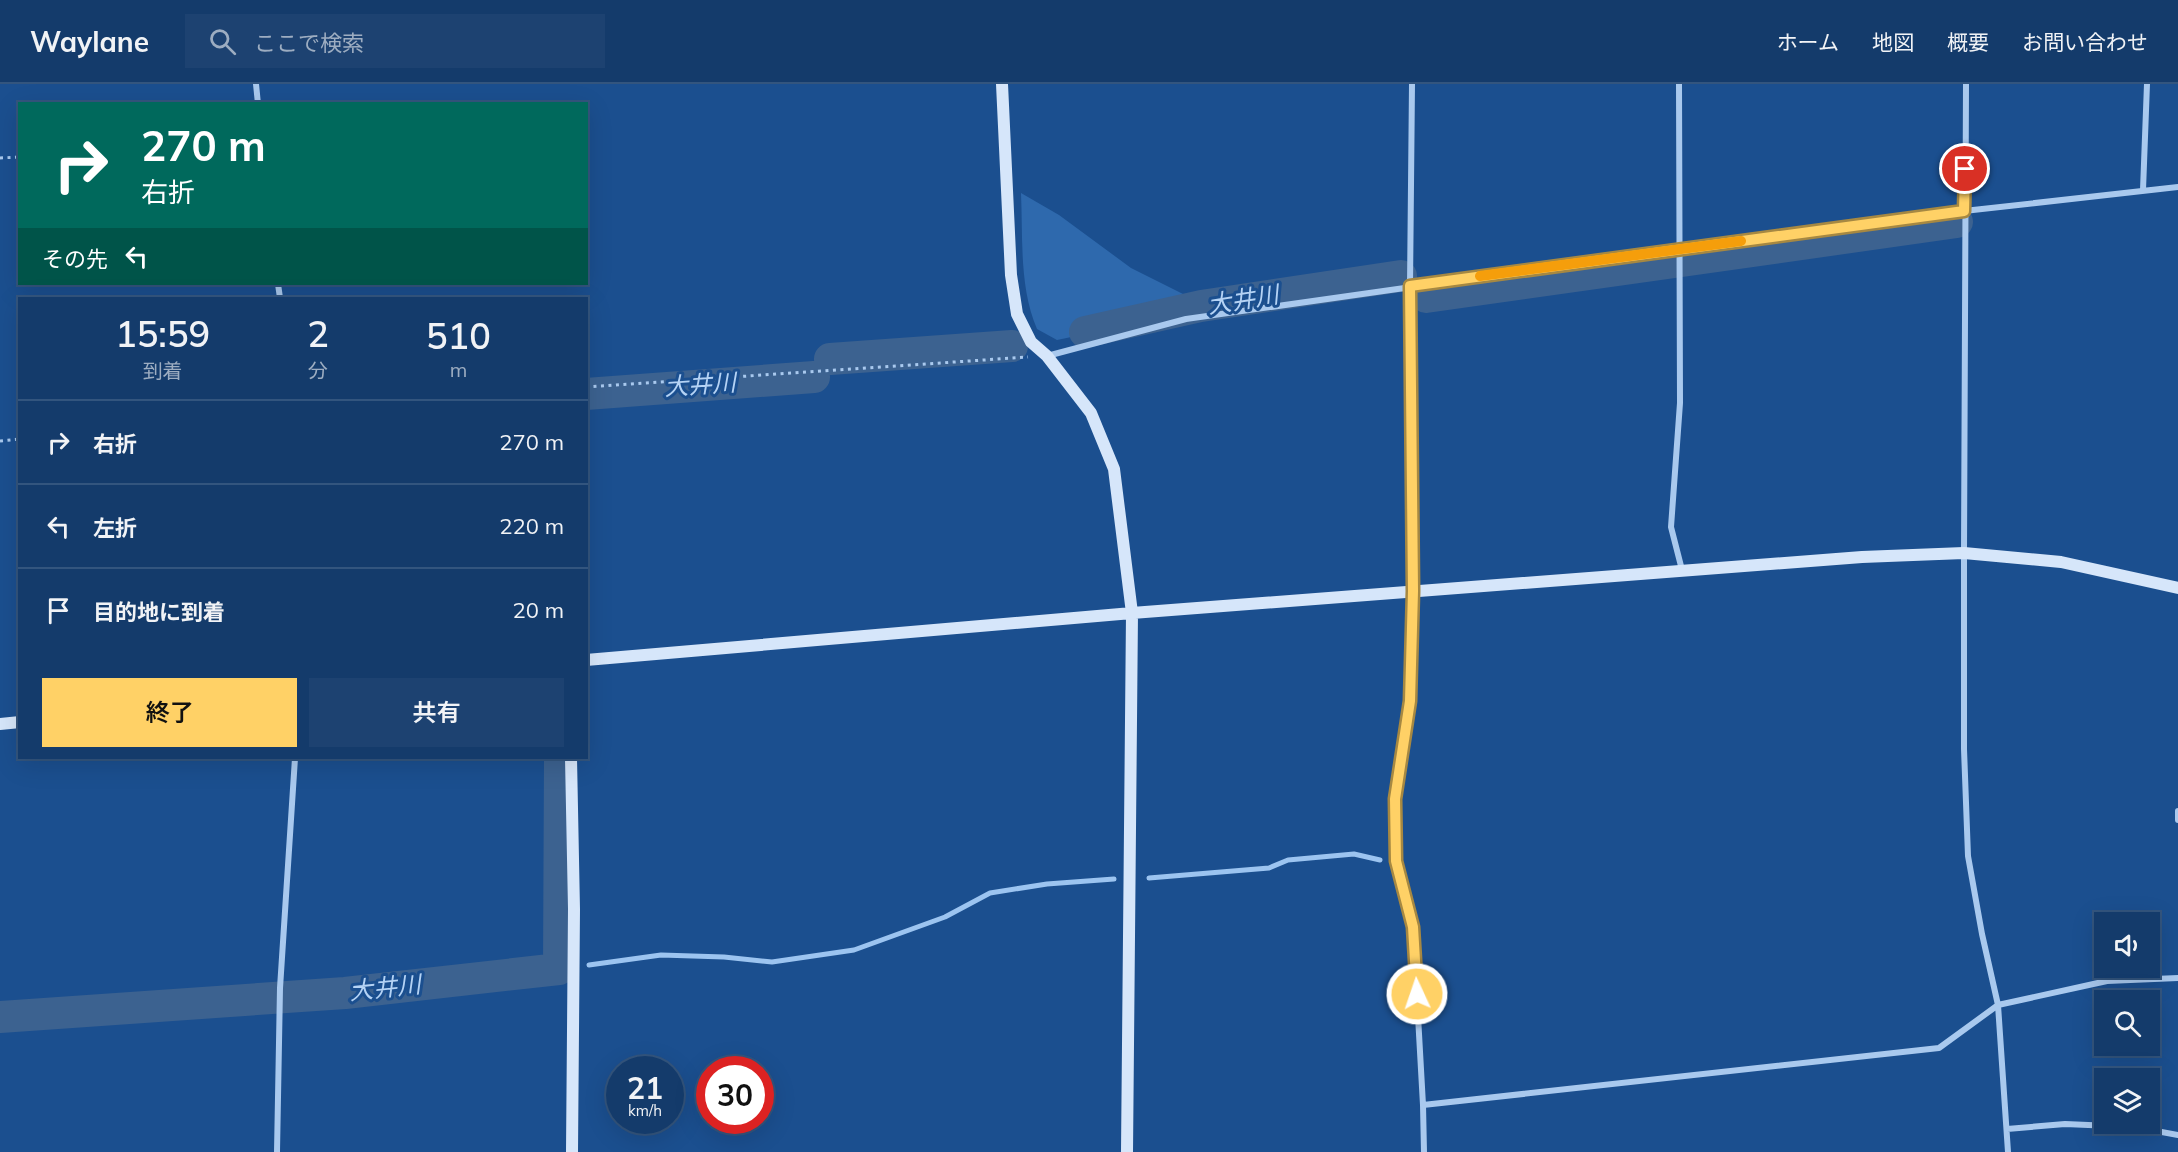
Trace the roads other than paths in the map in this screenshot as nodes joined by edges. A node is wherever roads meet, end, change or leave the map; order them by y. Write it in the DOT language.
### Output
graph roads {
  1 [pos="256,84"];
  2 [pos="1002,84"];
  3 [pos="1412,84"];
  4 [pos="1679,84"];
  5 [pos="1966,84"];
  6 [pos="2147,84"];
  7 [pos="258,102"];
  8 [pos="2178,187"];
  9 [pos="2144,190"];
  10 [pos="1964,211"];
  11 [pos="1680,249"];
  12 [pos="1410,286"];
  13 [pos="1047,356"];
  14 [pos="1964,554"];
  15 [pos="1682,570"];
  16 [pos="2178,588"];
  17 [pos="1413,591"];
  18 [pos="1132,613"];
  19 [pos="588,660"];
  20 [pos="18,722"];
  21 [pos="0,724"];
  22 [pos="295,759"];
  23 [pos="571,759"];
  24 [pos="2178,811"];
  25 [pos="2178,820"];
  26 [pos="2178,978"];
  27 [pos="1998,1005"];
  28 [pos="1423,1105"];
  29 [pos="2007,1129"];
  30 [pos="2178,1135"];
  31 [pos="277,1152"];
  32 [pos="572,1152"];
  33 [pos="1127,1152"];
  34 [pos="1424,1152"];
  35 [pos="2008,1152"];
  1 -- 7 [label="street"];
  2 -- 13 [label="street"];
  3 -- 12 [label="street"];
  4 -- 11 [label="street"];
  5 -- 10 [label="street"];
  6 -- 9 [label="street"];
  8 -- 9 [label="street"];
  9 -- 10 [label="street"];
  10 -- 11 [label="street"];
  10 -- 14 [label="street"];
  11 -- 12 [label="street"];
  11 -- 15 [label="street"];
  12 -- 13 [label="street"];
  12 -- 17 [label="street"];
  13 -- 18 [label="street"];
  14 -- 15 [label="street"];
  14 -- 16 [label="street"];
  14 -- 27 [label="street"];
  15 -- 17 [label="street"];
  17 -- 18 [label="street"];
  17 -- 28 [label="street"];
  18 -- 19 [label="street"];
  18 -- 33 [label="street"];
  20 -- 21 [label="street"];
  22 -- 31 [label="street"];
  23 -- 32 [label="street"];
  24 -- 25 [label="street"];
  26 -- 27 [label="street"];
  27 -- 28 [label="street"];
  27 -- 29 [label="street"];
  28 -- 34 [label="street"];
  29 -- 30 [label="street"];
  29 -- 35 [label="street"];
}
